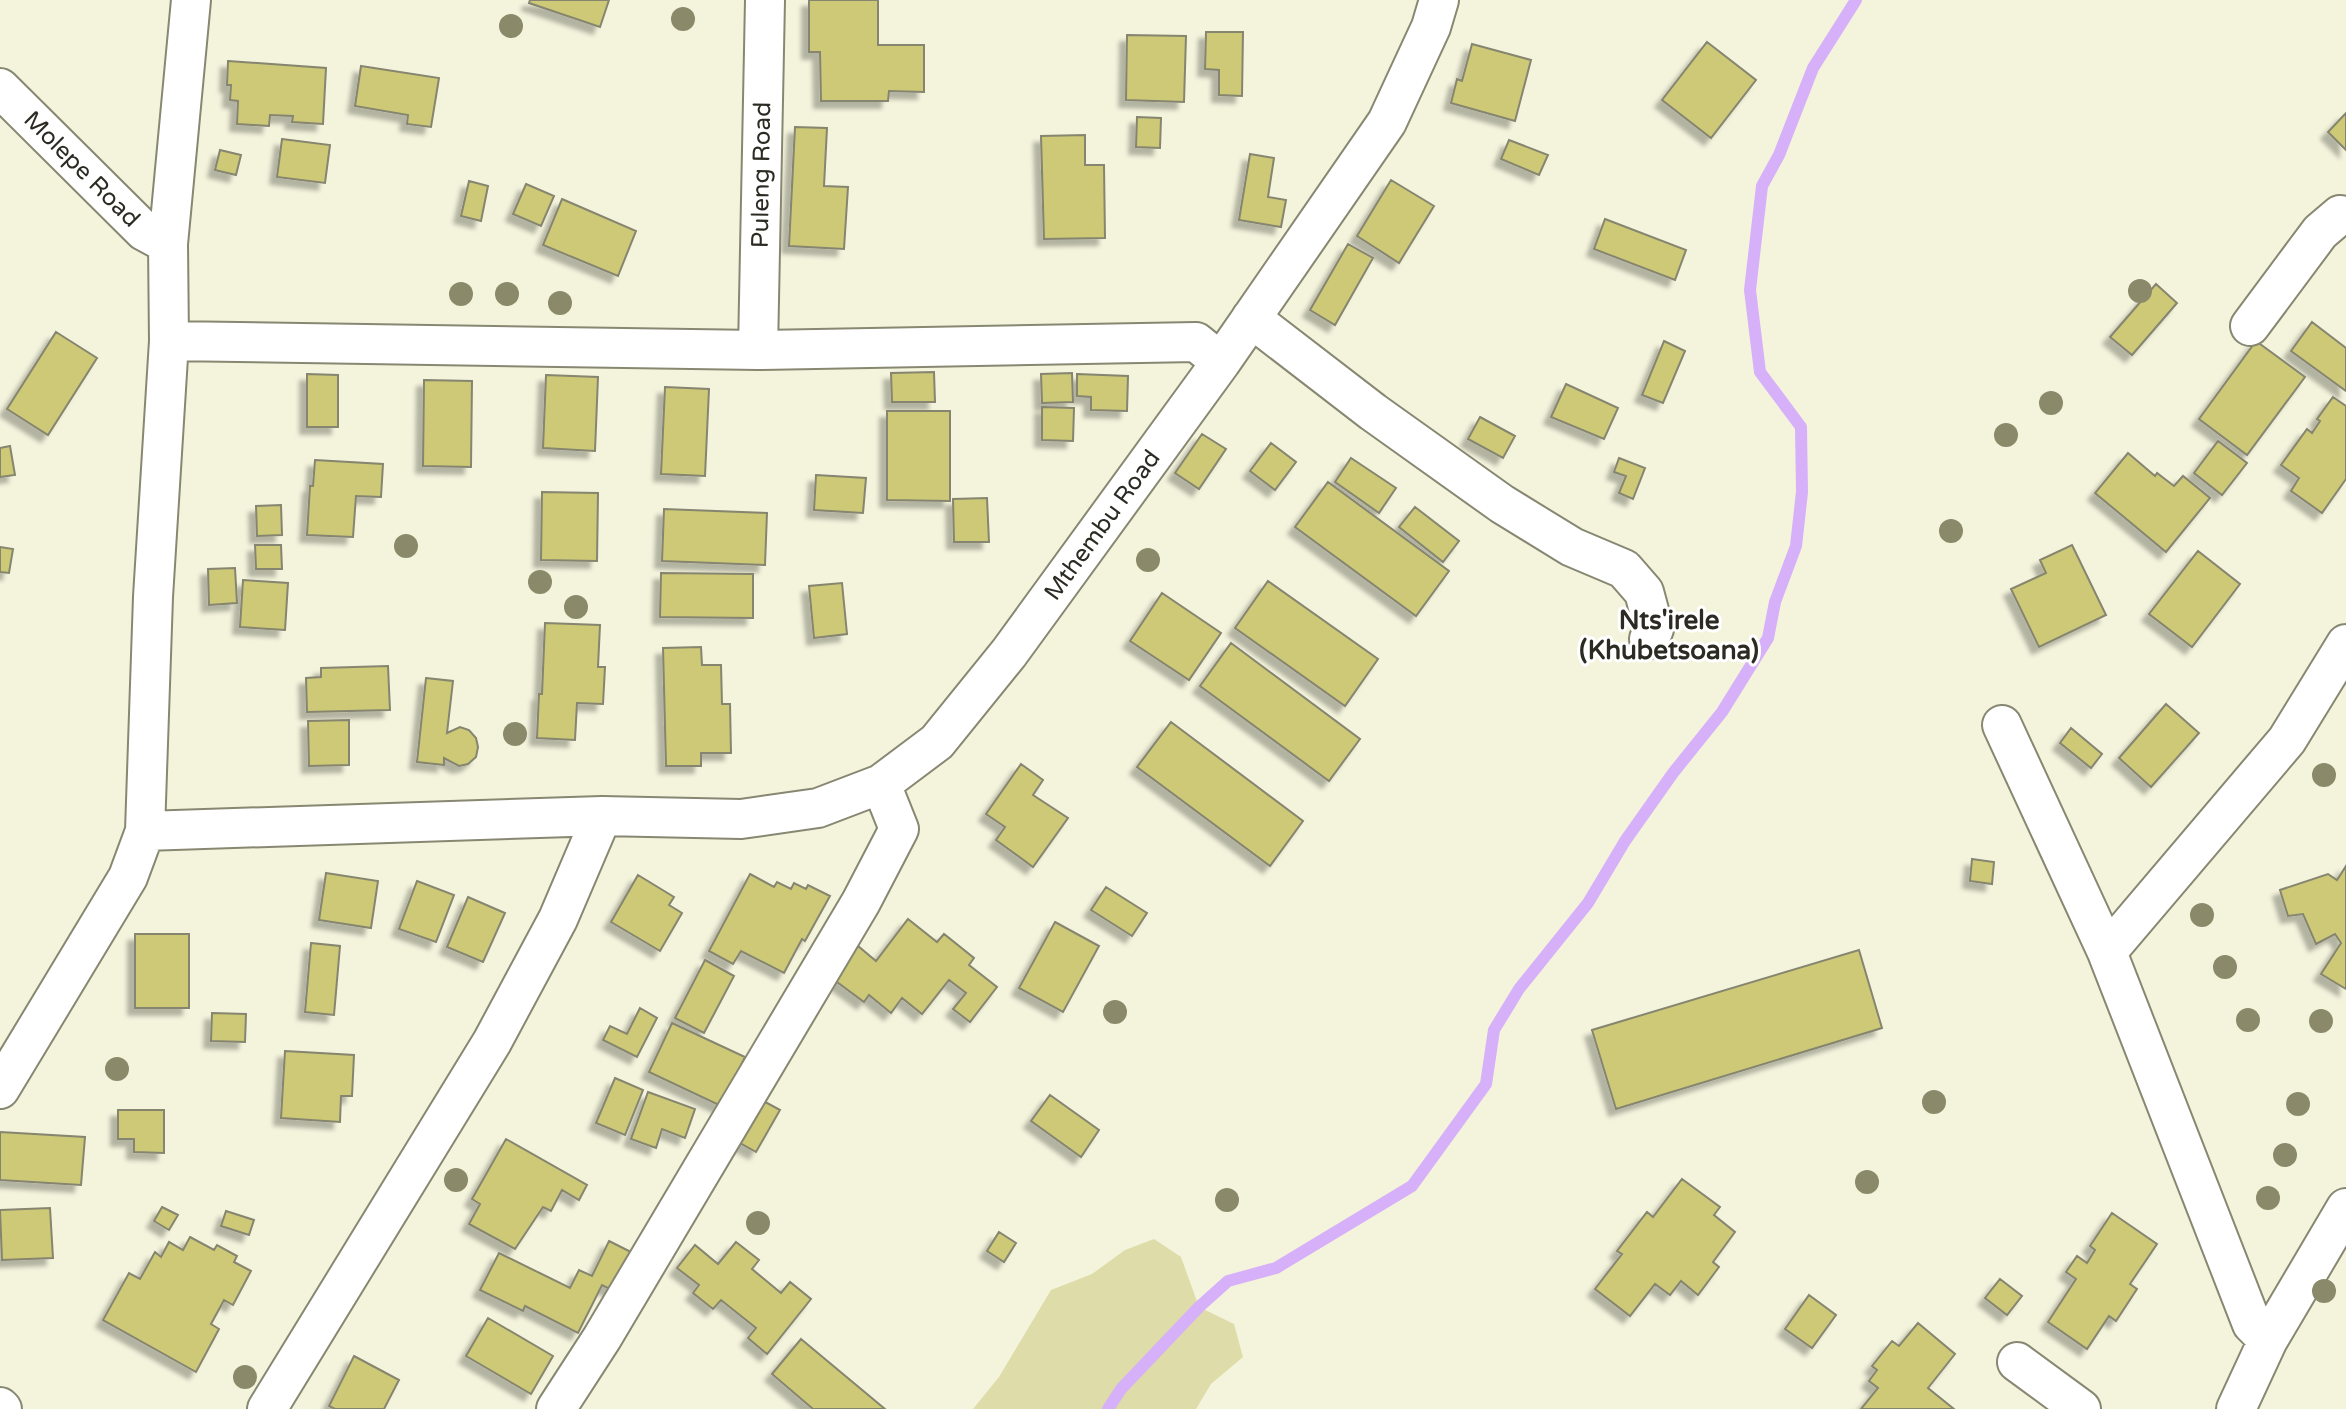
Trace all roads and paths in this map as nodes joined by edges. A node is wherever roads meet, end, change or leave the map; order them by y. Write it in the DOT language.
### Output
graph roads {
  1 [pos="191,0"];
  2 [pos="765,0"];
  3 [pos="1439,0"];
  4 [pos="0,88"];
  5 [pos="2346,216"];
  6 [pos="168,244"];
  7 [pos="1251,318"];
  8 [pos="2250,326"];
  9 [pos="169,341"];
  10 [pos="758,350"];
  11 [pos="1221,362"];
  12 [pos="1649,639"];
  13 [pos="2346,644"];
  14 [pos="2002,725"];
  15 [pos="881,784"];
  16 [pos="602,816"];
  17 [pos="145,831"];
  18 [pos="2107,952"];
  19 [pos="0,1089"];
  20 [pos="2346,1208"];
  21 [pos="2268,1340"];
  22 [pos="2017,1362"];
  23 [pos="267,1409"];
  24 [pos="556,1409"];
  25 [pos="2081,1409"];
  26 [pos="2236,1409"];
  1 -- 6 [label="street"];
  2 -- 10 [label="street, Puleng Road"];
  3 -- 7 [label="street, Mthembu Road"];
  4 -- 6 [label="street, Molepe Road"];
  5 -- 8 [label="street"];
  6 -- 9 [label="street"];
  7 -- 11 [label="street, Mthembu Road"];
  7 -- 12 [label="street"];
  9 -- 10 [label="street"];
  9 -- 17 [label="street"];
  10 -- 11 [label="street"];
  11 -- 15 [label="street, Mthembu Road"];
  13 -- 18 [label="street"];
  14 -- 18 [label="street"];
  15 -- 16 [label="street, Mthembu Road"];
  15 -- 24 [label="street"];
  16 -- 17 [label="street, Mthembu Road"];
  16 -- 23 [label="street"];
  17 -- 19 [label="street"];
  18 -- 21 [label="street"];
  20 -- 21 [label="street"];
  21 -- 26 [label="street"];
  22 -- 25 [label="street"];
}
